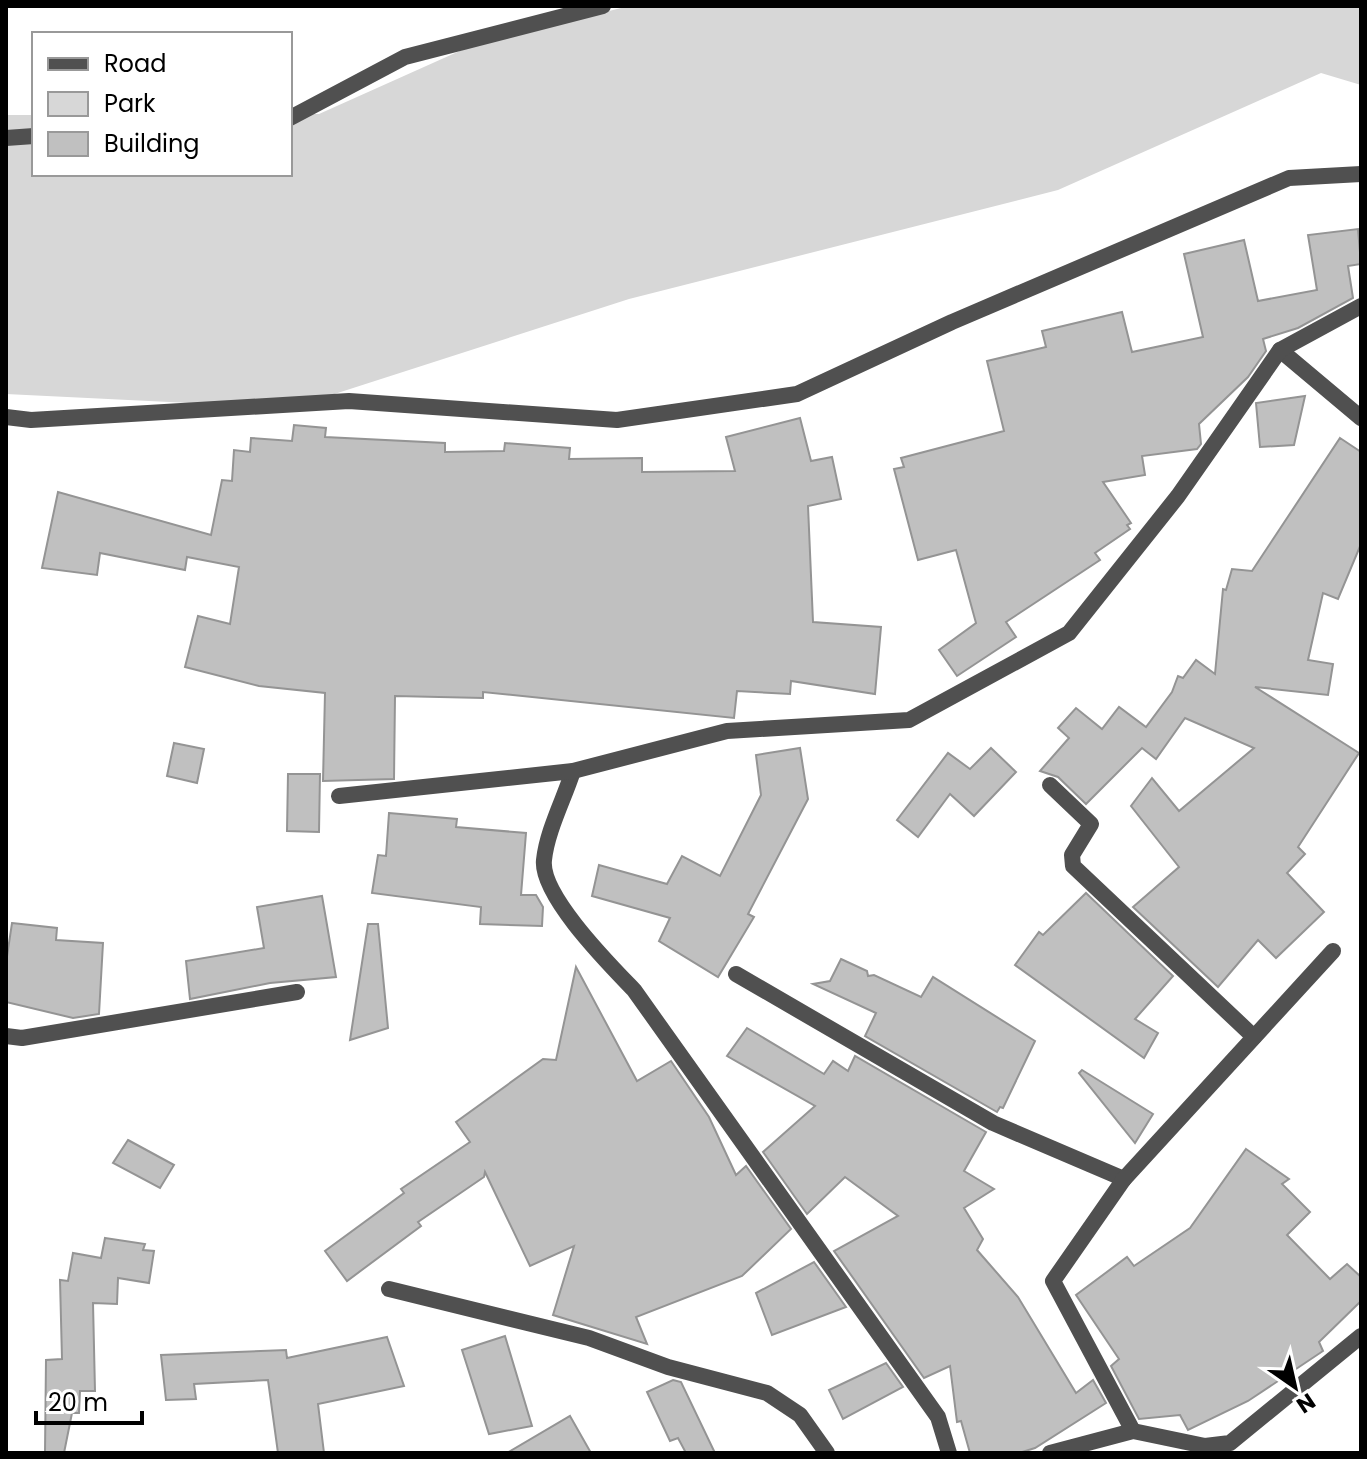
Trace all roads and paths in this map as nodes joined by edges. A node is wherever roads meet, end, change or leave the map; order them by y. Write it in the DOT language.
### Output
graph roads {
  1 [pos="603,6"];
  2 [pos="292,117"];
  3 [pos="32,136"];
  4 [pos="6,138"];
  5 [pos="1361,174"];
  6 [pos="1361,306"];
  7 [pos="1280,350"];
  8 [pos="6,417"];
  9 [pos="1361,418"];
  10 [pos="573,771"];
  11 [pos="1050,785"];
  12 [pos="339,796"];
  13 [pos="1333,951"];
  14 [pos="736,974"];
  15 [pos="297,992"];
  16 [pos="6,1036"];
  17 [pos="1254,1037"];
  18 [pos="1124,1179"];
  19 [pos="389,1289"];
  20 [pos="1361,1336"];
  21 [pos="1133,1431"];
  22 [pos="827,1453"];
  23 [pos="949,1453"];
  24 [pos="1050,1453"];
  1 -- 2 [label="street"];
  3 -- 4 [label="street"];
  5 -- 8 [label="street"];
  6 -- 7 [label="street"];
  7 -- 9 [label="street"];
  7 -- 10 [label="street"];
  10 -- 12 [label="street"];
  10 -- 23 [label="street"];
  11 -- 17 [label="street"];
  13 -- 17 [label="street"];
  14 -- 18 [label="street"];
  15 -- 16 [label="street"];
  17 -- 18 [label="street"];
  18 -- 21 [label="street"];
  19 -- 22 [label="street"];
  20 -- 21 [label="street"];
  21 -- 24 [label="street"];
}
